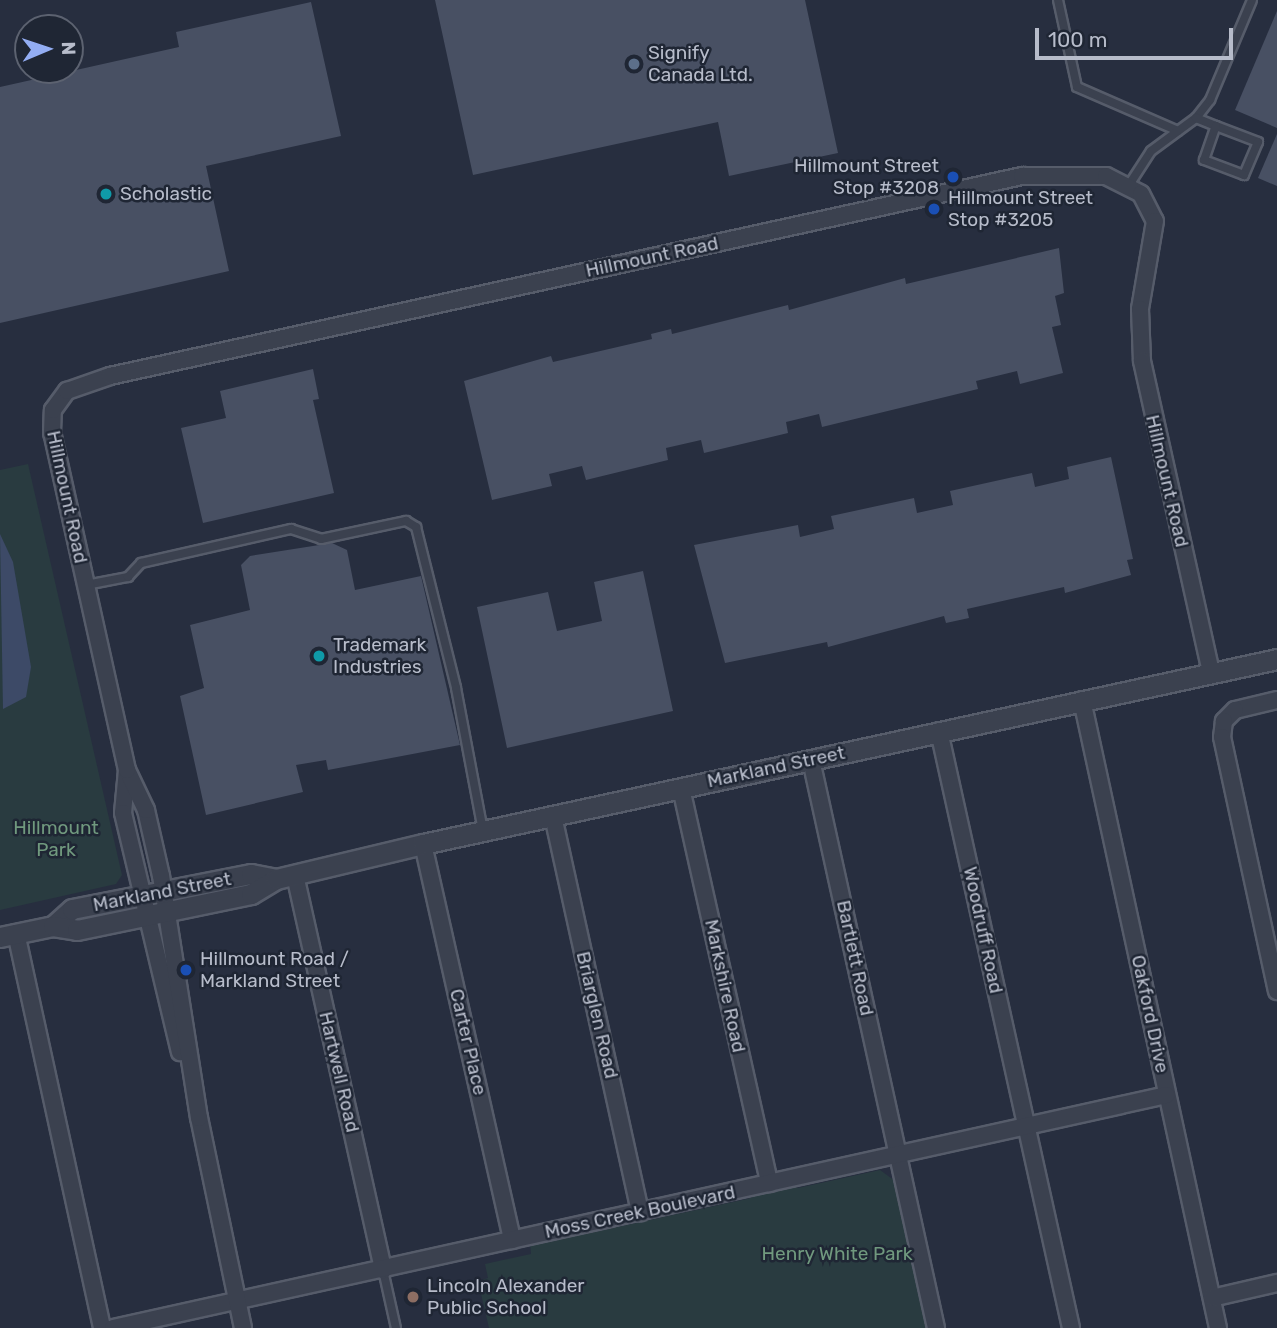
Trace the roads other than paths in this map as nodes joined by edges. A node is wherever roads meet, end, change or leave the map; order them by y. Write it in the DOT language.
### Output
graph roads {
  1 [pos="1058,0"];
  2 [pos="1252,0"];
  3 [pos="1196,118"];
  4 [pos="1216,126"];
  5 [pos="1178,131"];
  6 [pos="1129,185"];
  7 [pos="86,584"];
  8 [pos="1277,659"];
  9 [pos="1211,672"];
  10 [pos="1082,700"];
  11 [pos="1277,700"];
  12 [pos="939,732"];
  13 [pos="811,760"];
  14 [pos="127,770"];
  15 [pos="681,788"];
  16 [pos="553,816"];
  17 [pos="483,831"];
  18 [pos="423,844"];
  19 [pos="285,877"];
  20 [pos="162,891"];
  21 [pos="140,895"];
  22 [pos="154,914"];
  23 [pos="53,926"];
  24 [pos="8,935"];
  25 [pos="1277,991"];
  26 [pos="1167,1095"];
  27 [pos="1027,1129"];
  28 [pos="899,1157"];
  29 [pos="769,1184"];
  30 [pos="640,1213"];
  31 [pos="512,1240"];
  32 [pos="383,1270"];
  33 [pos="1277,1283"];
  34 [pos="1212,1298"];
  35 [pos="237,1299"];
  36 [pos="102,1328"];
  37 [pos="113,1328"];
  38 [pos="243,1328"];
  39 [pos="395,1328"];
  40 [pos="936,1328"];
  41 [pos="1071,1328"];
  42 [pos="1218,1328"];
  1 -- 5 [label="lane"];
  2 -- 3 [label="lane"];
  3 -- 4 [label="lane"];
  3 -- 5 [label="lane"];
  4 -- 4 [label="lane"];
  5 -- 6 [label="lane"];
  6 -- 7 [label="street, Hillmount Road"];
  6 -- 9 [label="street, Hillmount Road"];
  7 -- 14 [label="street, Hillmount Road"];
  7 -- 17 [label="lane"];
  8 -- 9 [label="street, Markland Street"];
  9 -- 10 [label="street, Markland Street"];
  10 -- 12 [label="street, Markland Street"];
  10 -- 26 [label="street, Oakford Drive"];
  11 -- 25 [label="street"];
  12 -- 13 [label="street, Markland Street"];
  12 -- 27 [label="street, Woodruff Road"];
  13 -- 15 [label="street, Markland Street"];
  13 -- 28 [label="street, Bartlett Road"];
  14 -- 20 [label="street, Hillmount Road"];
  14 -- 21 [label="street, Hillmount Road"];
  15 -- 16 [label="street, Markland Street"];
  15 -- 29 [label="street, Markshire Road"];
  16 -- 17 [label="street, Markland Street"];
  16 -- 30 [label="street, Briarglen Road"];
  17 -- 18 [label="street, Markland Street"];
  18 -- 19 [label="street, Markland Street"];
  18 -- 31 [label="street, Carter Place"];
  19 -- 20 [label="street, Markland Street"];
  19 -- 22 [label="street, Markland Street"];
  19 -- 32 [label="street, Hartwell Road"];
  20 -- 21 [label="street, Markland Street"];
  20 -- 22 [label="street, Hillmount Road"];
  21 -- 22 [label="street, Hillmount Road"];
  21 -- 23 [label="street, Markland Street"];
  22 -- 23 [label="street, Markland Street"];
  22 -- 35 [label="street, Hillmount Road"];
  23 -- 24 [label="street, Markland Street"];
  24 -- 36 [label="street"];
  26 -- 27 [label="street, Moss Creek Boulevard"];
  26 -- 34 [label="street, Oakford Drive"];
  27 -- 28 [label="street, Moss Creek Boulevard"];
  27 -- 41 [label="street, Woodruff Road"];
  28 -- 29 [label="street, Moss Creek Boulevard"];
  28 -- 40 [label="street, Bartlett Road"];
  29 -- 30 [label="street, Moss Creek Boulevard"];
  30 -- 31 [label="street, Moss Creek Boulevard"];
  31 -- 32 [label="street, Moss Creek Boulevard"];
  32 -- 35 [label="street, Moss Creek Boulevard"];
  32 -- 39 [label="lane"];
  33 -- 34 [label="street"];
  34 -- 42 [label="street, Oakford Drive"];
  35 -- 37 [label="street, Moss Creek Boulevard"];
  35 -- 38 [label="street, Hillmount Road"];
}
